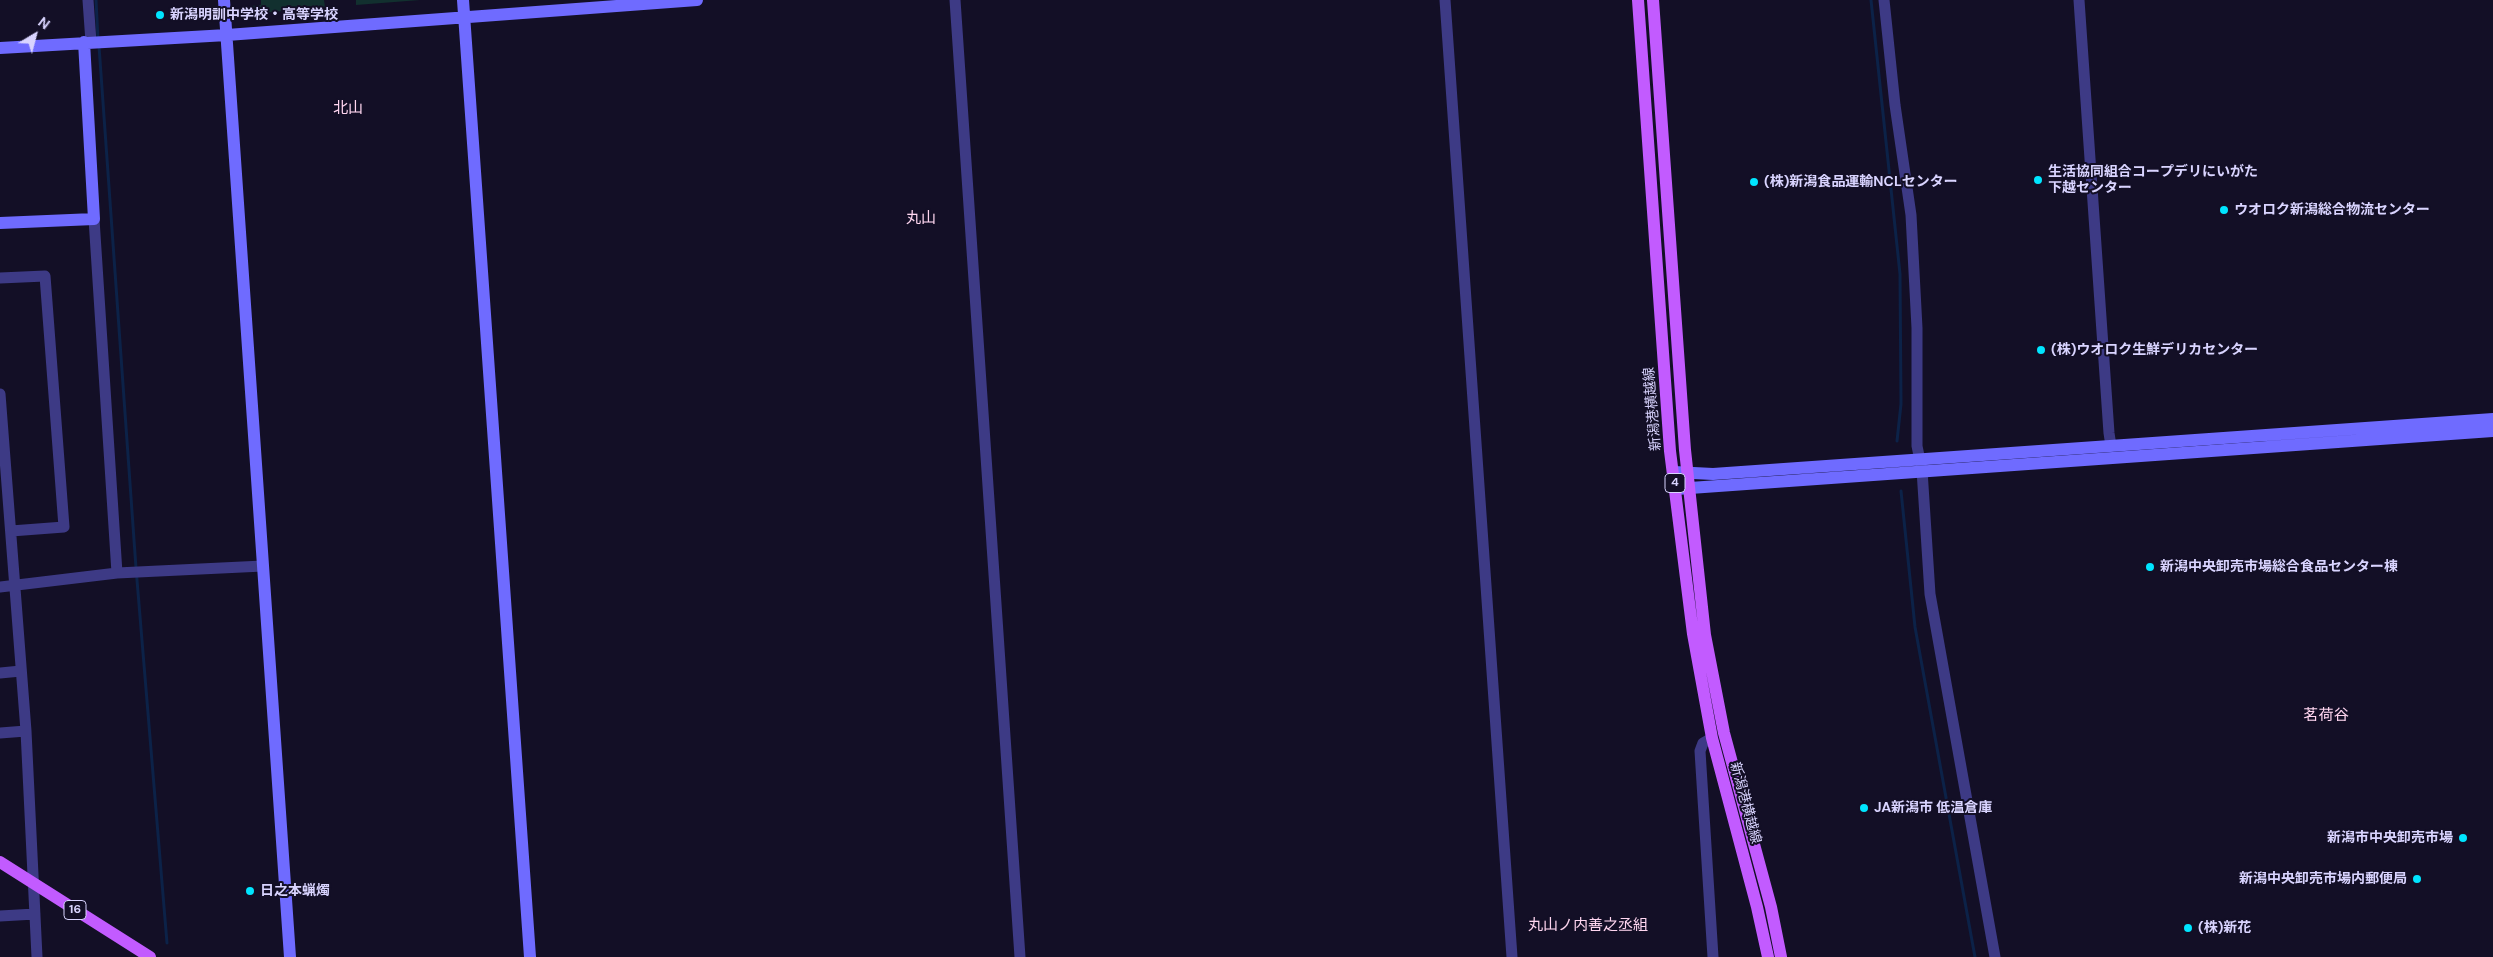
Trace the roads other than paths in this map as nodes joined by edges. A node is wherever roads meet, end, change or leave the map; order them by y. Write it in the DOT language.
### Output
graph roads {
  1 [pos="88,0"];
  2 [pos="224,0"];
  3 [pos="462,0"];
  4 [pos="697,0"];
  5 [pos="955,0"];
  6 [pos="1445,0"];
  7 [pos="1638,0"];
  8 [pos="1654,0"];
  9 [pos="1884,0"];
  10 [pos="2079,0"];
  11 [pos="464,17"];
  12 [pos="227,35"];
  13 [pos="87,42"];
  14 [pos="0,48"];
  15 [pos="94,219"];
  16 [pos="0,223"];
  17 [pos="0,278"];
  18 [pos="0,394"];
  19 [pos="2493,419"];
  20 [pos="1,430"];
  21 [pos="2493,431"];
  22 [pos="2112,446"];
  23 [pos="1921,465"];
  24 [pos="1674,472"];
  25 [pos="1688,473"];
  26 [pos="1691,488"];
  27 [pos="1676,489"];
  28 [pos="11,531"];
  29 [pos="264,566"];
  30 [pos="117,573"];
  31 [pos="13,586"];
  32 [pos="0,587"];
  33 [pos="21,671"];
  34 [pos="0,673"];
  35 [pos="26,731"];
  36 [pos="0,733"];
  37 [pos="1712,738"];
  38 [pos="0,862"];
  39 [pos="35,885"];
  40 [pos="35,914"];
  41 [pos="0,916"];
  42 [pos="37,957"];
  43 [pos="150,957"];
  44 [pos="290,957"];
  45 [pos="530,957"];
  46 [pos="1020,957"];
  47 [pos="1512,957"];
  48 [pos="1713,957"];
  49 [pos="1768,957"];
  50 [pos="1781,957"];
  51 [pos="1995,957"];
  1 -- 13 [label="street"];
  2 -- 12 [label="street"];
  3 -- 11 [label="street"];
  4 -- 11 [label="street"];
  5 -- 46 [label="street"];
  6 -- 47 [label="street"];
  7 -- 24 [label="main road, 新潟港横越線 / 4"];
  8 -- 25 [label="main road, 新潟港横越線 / 4"];
  9 -- 23 [label="street"];
  10 -- 22 [label="street"];
  11 -- 12 [label="street"];
  11 -- 45 [label="street"];
  12 -- 13 [label="street"];
  12 -- 29 [label="street"];
  13 -- 14 [label="street"];
  13 -- 15 [label="street"];
  15 -- 16 [label="street"];
  15 -- 30 [label="street"];
  17 -- 28 [label="street"];
  18 -- 20 [label="street"];
  19 -- 22 [label="street"];
  20 -- 28 [label="street"];
  21 -- 23 [label="street"];
  22 -- 23 [label="street"];
  23 -- 25 [label="street"];
  23 -- 26 [label="street"];
  23 -- 51 [label="street"];
  24 -- 25 [label="street"];
  24 -- 27 [label="main road, 新潟港横越線 / 4"];
  25 -- 26 [label="main road, 新潟港横越線 / 4"];
  26 -- 27 [label="street"];
  26 -- 50 [label="main road, 新潟港横越線 / 4"];
  27 -- 37 [label="main road, 新潟港横越線 / 4"];
  28 -- 31 [label="street"];
  29 -- 30 [label="street"];
  29 -- 44 [label="street"];
  30 -- 31 [label="street"];
  31 -- 32 [label="street"];
  31 -- 33 [label="street"];
  33 -- 34 [label="street"];
  33 -- 35 [label="street"];
  35 -- 36 [label="street"];
  35 -- 39 [label="street"];
  37 -- 48 [label="street"];
  37 -- 49 [label="main road, 新潟港横越線 / 4"];
  38 -- 39 [label="main road, 16"];
  39 -- 40 [label="street"];
  39 -- 43 [label="main road, 16"];
  40 -- 41 [label="street"];
  40 -- 42 [label="street"];
}
